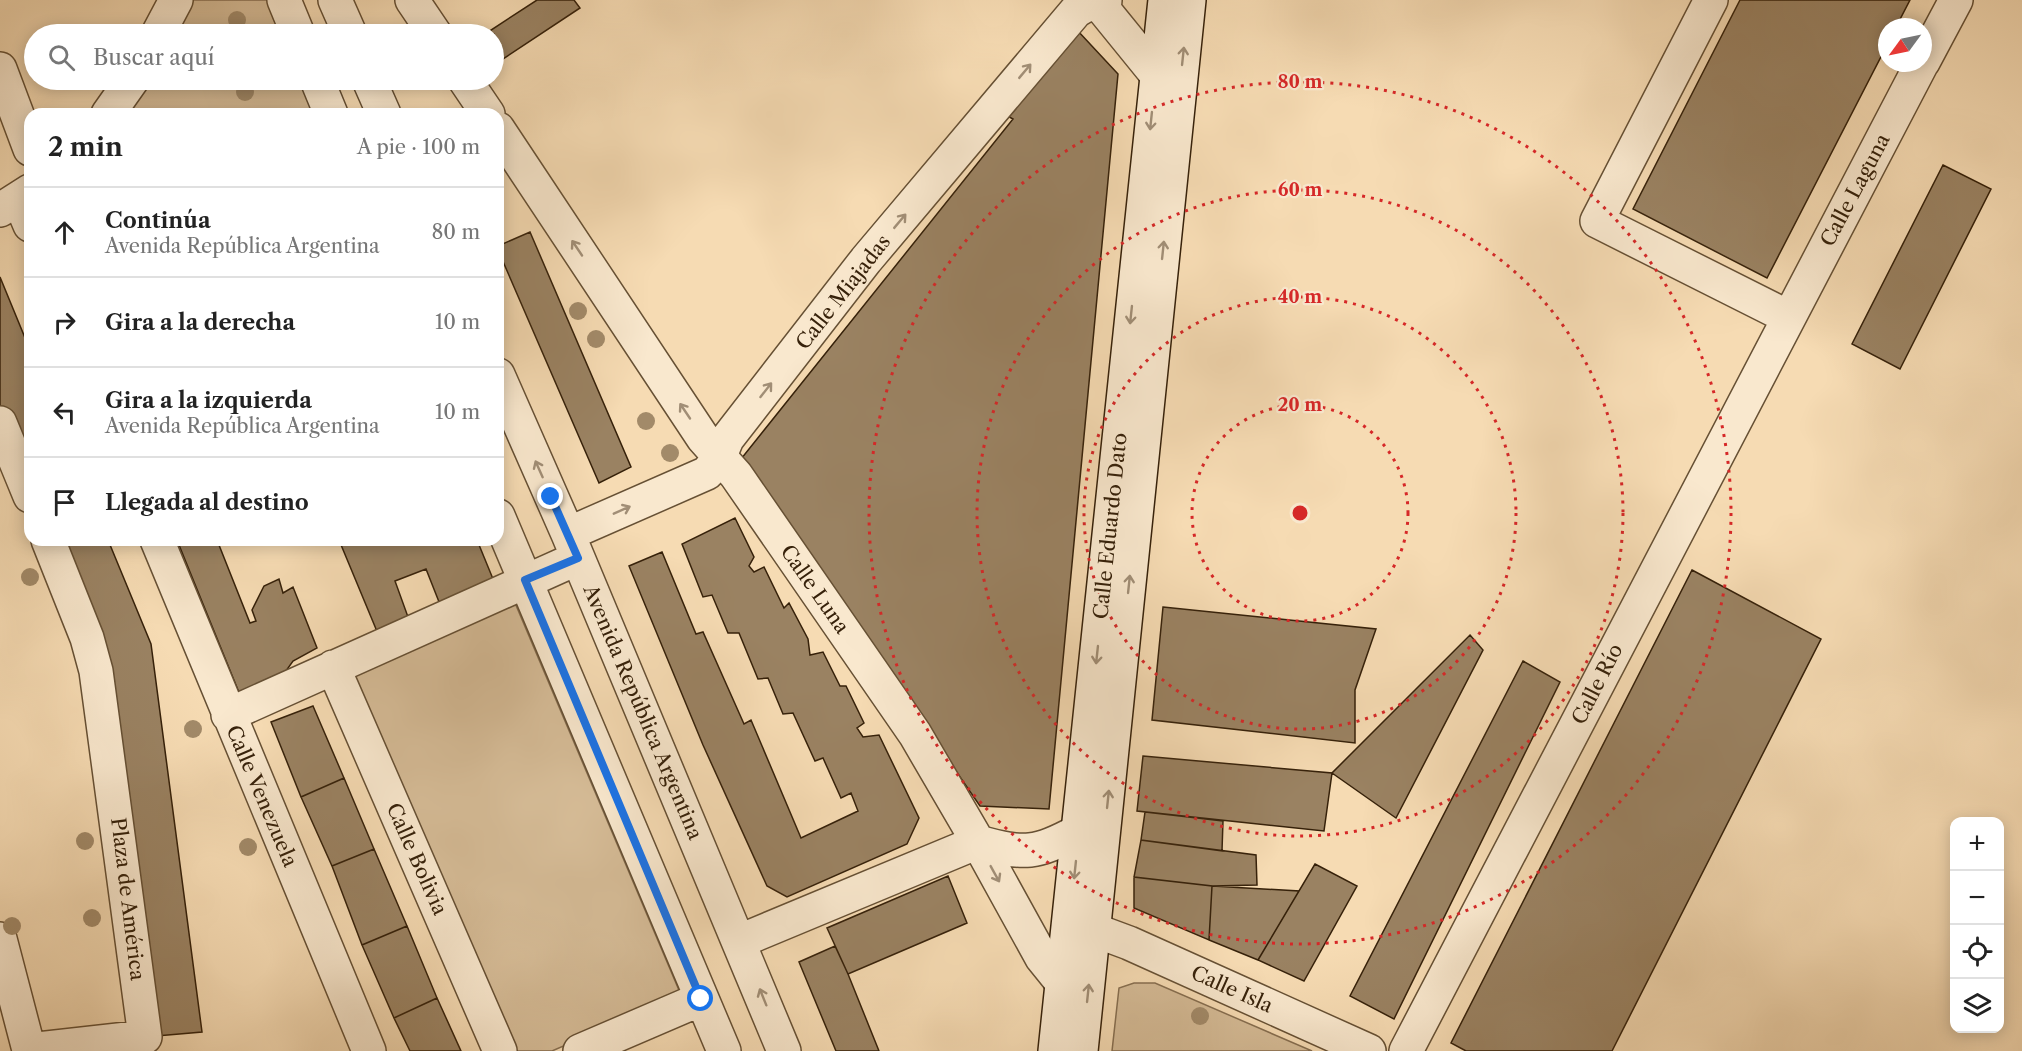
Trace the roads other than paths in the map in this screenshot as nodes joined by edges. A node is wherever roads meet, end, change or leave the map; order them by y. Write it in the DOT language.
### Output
graph roads {
  1 [pos="176,0"];
  2 [pos="284,0"];
  3 [pos="335,0"];
  4 [pos="412,0"];
  5 [pos="1165,0"];
  6 [pos="1189,0"];
  7 [pos="1711,0"];
  8 [pos="1956,0"];
  9 [pos="1095,3"];
  10 [pos="163,24"];
  11 [pos="294,24"];
  12 [pos="346,24"];
  13 [pos="428,24"];
  14 [pos="1932,45"];
  15 [pos="0,69"];
  16 [pos="1918,72"];
  17 [pos="1156,74"];
  18 [pos="125,90"];
  19 [pos="321,90"];
  20 [pos="373,90"];
  21 [pos="472,90"];
  22 [pos="112,108"];
  23 [pos="329,108"];
  24 [pos="381,108"];
  25 [pos="484,108"];
  26 [pos="24,133"];
  27 [pos="504,138"];
  28 [pos="1788,317"];
  29 [pos="504,389"];
  30 [pos="0,423"];
  31 [pos="719,458"];
  32 [pos="24,481"];
  33 [pos="504,530"];
  34 [pos="50,546"];
  35 [pos="159,546"];
  36 [pos="573,546"];
  37 [pos="525,580"];
  38 [pos="333,667"];
  39 [pos="228,715"];
  40 [pos="1079,831"];
  41 [pos="978,842"];
  42 [pos="1095,930"];
  43 [pos="0,939"];
  44 [pos="740,941"];
  45 [pos="1063,984"];
  46 [pos="701,999"];
  47 [pos="369,1051"];
  48 [pos="500,1051"];
  49 [pos="580,1051"];
  50 [pos="724,1051"];
  51 [pos="784,1051"];
  52 [pos="1054,1051"];
  53 [pos="1081,1051"];
  54 [pos="1369,1051"];
  55 [pos="1407,1051"];
  1 -- 10 [label="street"];
  2 -- 11 [label="street"];
  3 -- 12 [label="street"];
  4 -- 13 [label="street"];
  5 -- 17 [label="street, Calle Eduardo Dato"];
  42 -- 6 [label="street, Calle Eduardo Dato, one-way"];
  7 -- 28 [label="street"];
  8 -- 14 [label="street, Calle Laguna"];
  9 -- 17 [label="street"];
  31 -- 9 [label="street, Calle Miajadas, one-way"];
  15 -- 26 [label="street"];
  16 -- 28 [label="street, Calle Laguna"];
  17 -- 40 [label="street, Calle Eduardo Dato, one-way"];
  18 -- 22 [label="street"];
  19 -- 23 [label="street"];
  20 -- 24 [label="street"];
  21 -- 25 [label="street"];
  31 -- 27 [label="street, Calle Luna, one-way"];
  28 -- 55 [label="street, Calle Río"];
  36 -- 29 [label="street, Avenida República Argentina, one-way"];
  30 -- 32 [label="street"];
  36 -- 31 [label="street, Calle Miajadas, one-way"];
  31 -- 41 [label="street, Calle Luna"];
  33 -- 37 [label="street"];
  34 -- 43 [label="street, Plaza de América"];
  35 -- 39 [label="street, Calle Venezuela"];
  36 -- 37 [label="street, Calle Miajadas"];
  36 -- 44 [label="street, Avenida República Argentina"];
  37 -- 38 [label="street"];
  37 -- 46 [label="street"];
  38 -- 39 [label="street"];
  38 -- 48 [label="street, Calle Bolivia"];
  39 -- 47 [label="street, Calle Venezuela"];
  40 -- 41 [label="street"];
  40 -- 45 [label="street, Calle Eduardo Dato, one-way"];
  41 -- 44 [label="street"];
  41 -- 45 [label="street, Calle Luna, one-way"];
  53 -- 42 [label="street, Calle Eduardo Dato, one-way"];
  42 -- 54 [label="street, Calle Isla"];
  51 -- 44 [label="street, Avenida República Argentina, one-way"];
  45 -- 52 [label="street, Calle Eduardo Dato"];
  46 -- 49 [label="street"];
  46 -- 50 [label="street"];
}
